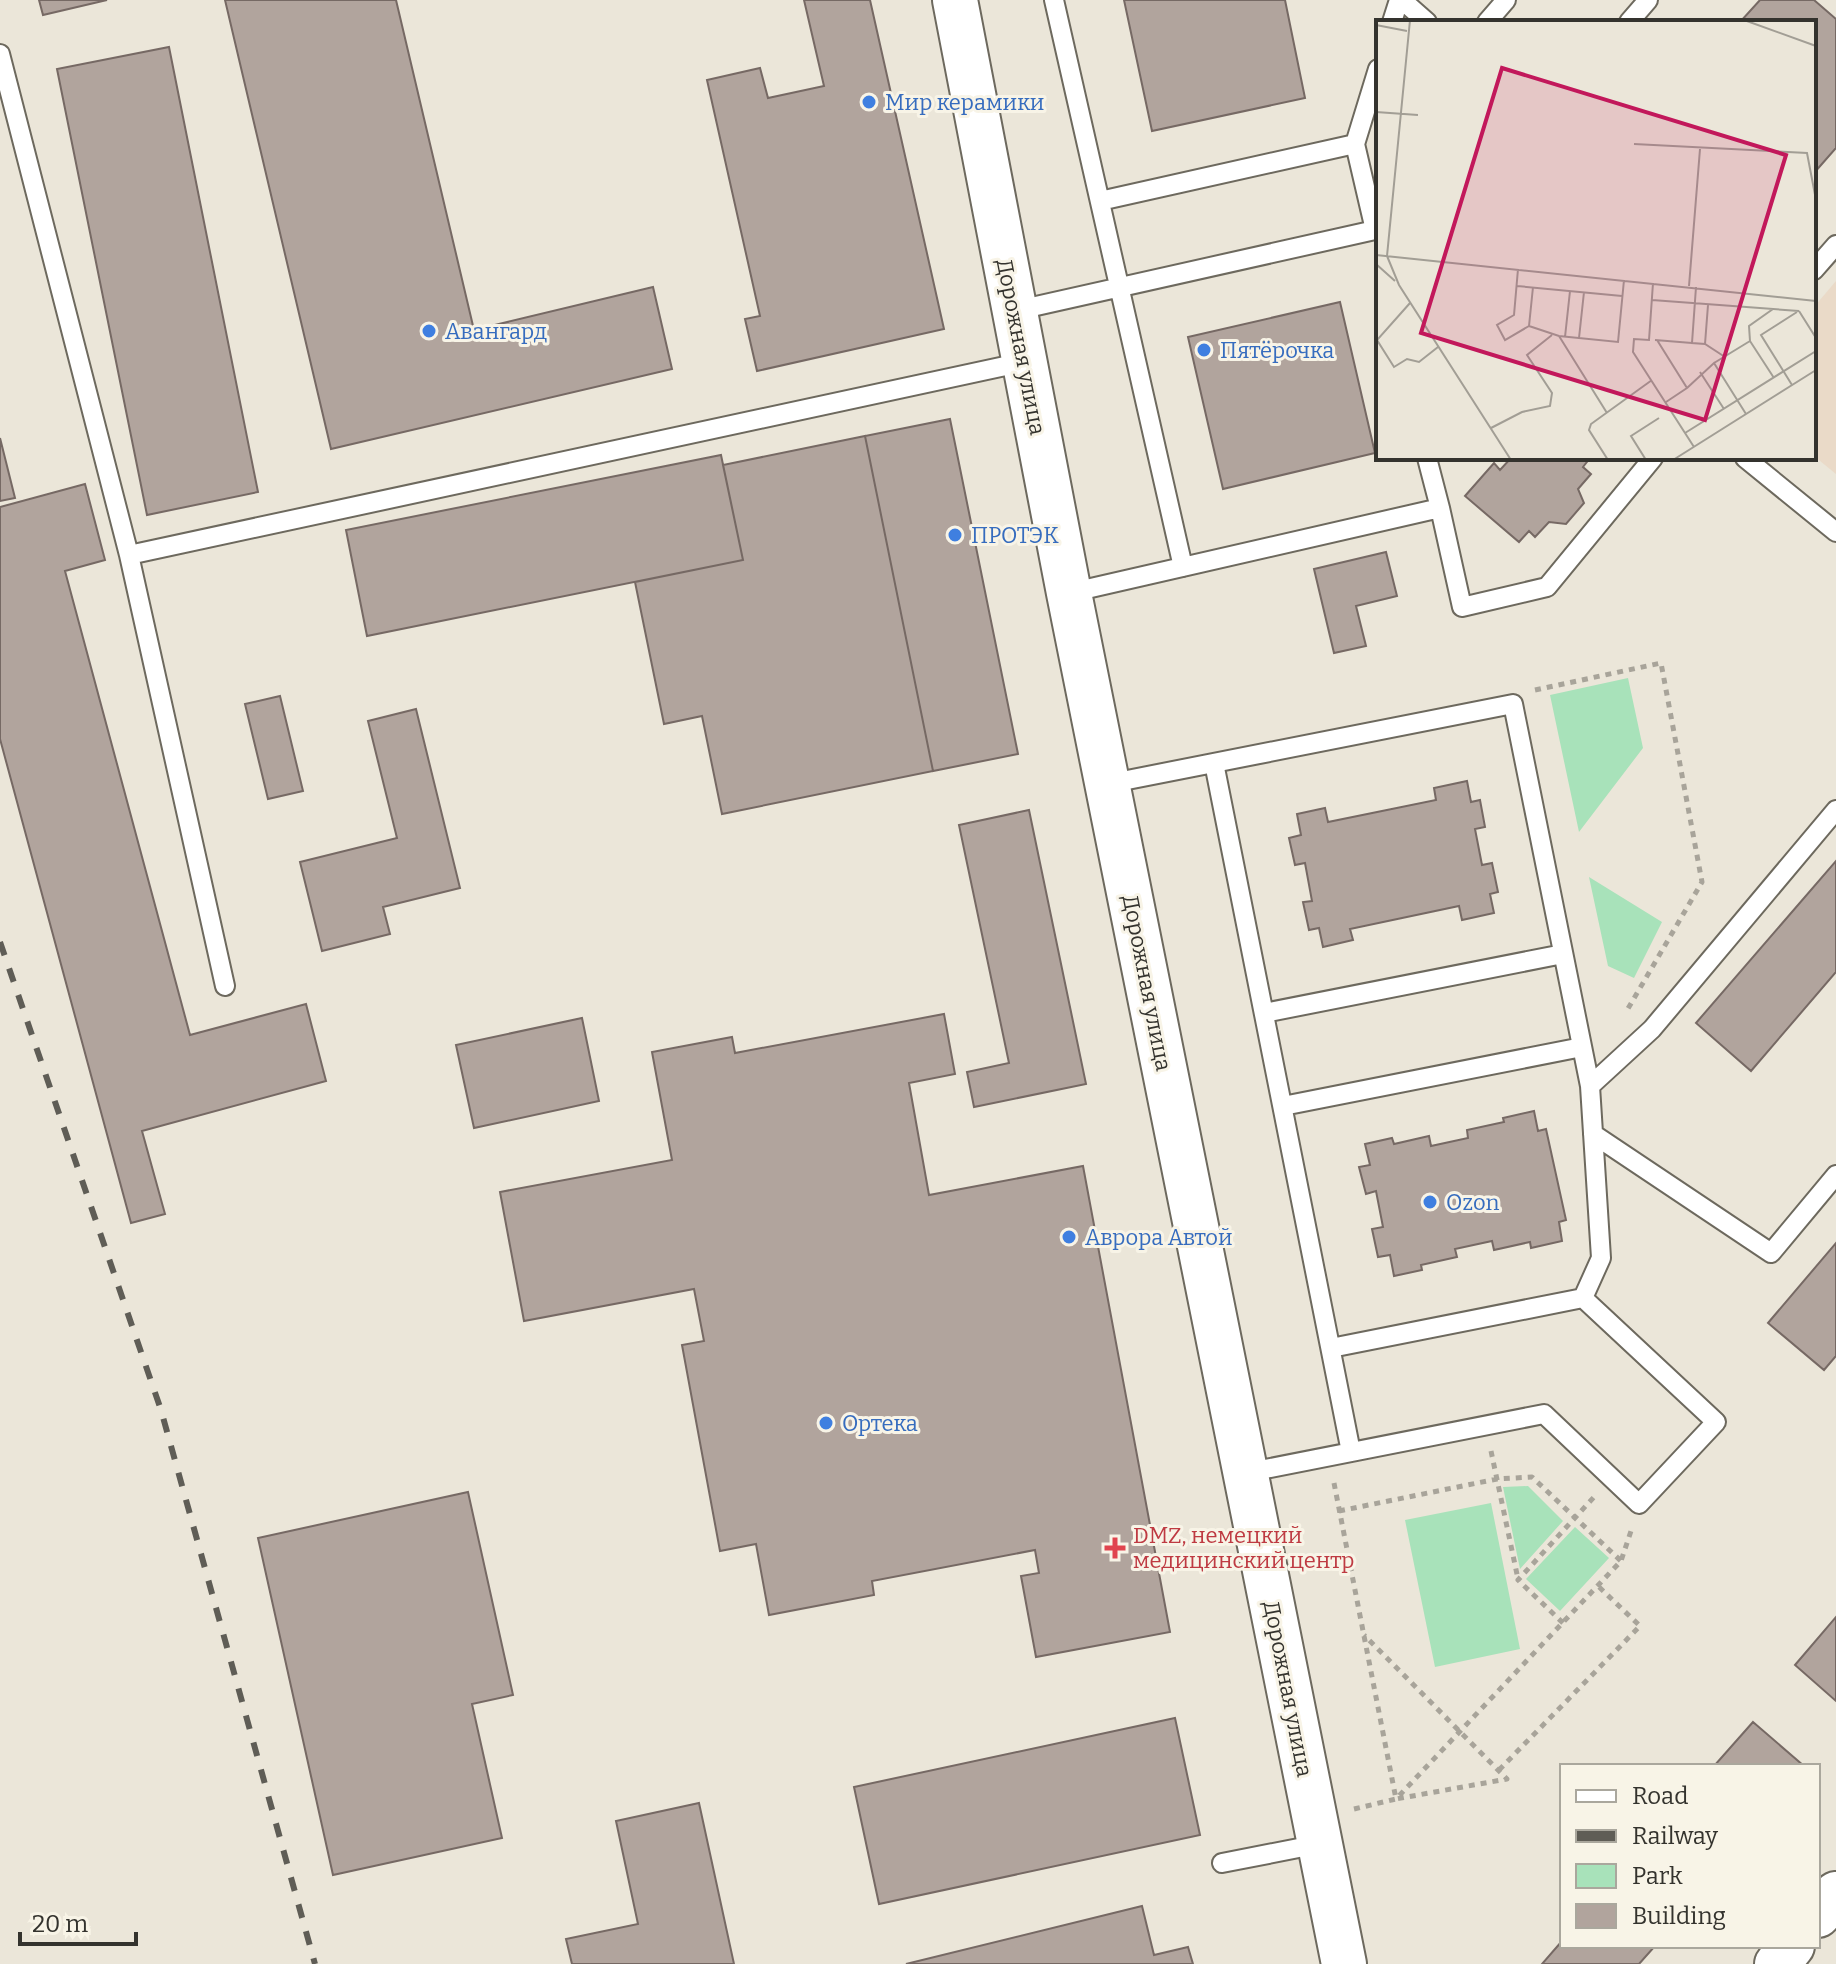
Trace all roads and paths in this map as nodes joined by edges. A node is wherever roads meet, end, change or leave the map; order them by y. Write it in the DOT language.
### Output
graph roads {
  1 [pos="955,0"];
  2 [pos="1054,0"];
  3 [pos="1400,0"];
  4 [pos="1506,0"];
  5 [pos="1648,0"];
  6 [pos="1393,20"];
  7 [pos="1425,20"];
  8 [pos="1489,20"];
  9 [pos="1631,20"];
  10 [pos="0,54"];
  11 [pos="1376,76"];
  12 [pos="1355,144"];
  13 [pos="1100,201"];
  14 [pos="1376,237"];
  15 [pos="1836,245"];
  16 [pos="1816,268"];
  17 [pos="1120,287"];
  18 [pos="1014,311"];
  19 [pos="1024,362"];
  20 [pos="1428,460"];
  21 [pos="1651,460"];
  22 [pos="1747,460"];
  23 [pos="1440,508"];
  24 [pos="1836,532"];
  25 [pos="129,555"];
  26 [pos="1183,567"];
  27 [pos="1069,593"];
  28 [pos="1513,704"];
  29 [pos="1214,763"];
  30 [pos="1107,784"];
  31 [pos="1836,810"];
  32 [pos="1563,954"];
  33 [pos="225,986"];
  34 [pos="1264,1013"];
  35 [pos="1582,1047"];
  36 [pos="1590,1086"];
  37 [pos="1283,1106"];
  38 [pos="1593,1134"];
  39 [pos="1836,1175"];
  40 [pos="1583,1298"];
  41 [pos="1331,1348"];
  42 [pos="1486,1425"];
  43 [pos="1351,1452"];
  44 [pos="1329,1457"];
  45 [pos="1245,1473"];
  46 [pos="1611,1478"];
  47 [pos="1497,1479"];
  48 [pos="1639,1504"];
  49 [pos="1339,1511"];
  50 [pos="1575,1518"];
  51 [pos="1621,1561"];
  52 [pos="1518,1580"];
  53 [pos="1598,1586"];
  54 [pos="1563,1623"];
  55 [pos="1364,1635"];
  56 [pos="1460,1732"];
  57 [pos="1499,1770"];
  58 [pos="1396,1799"];
  59 [pos="1316,1831"];
  60 [pos="1222,1863"];
  61 [pos="1836,1894"];
  62 [pos="1820,1913"];
  63 [pos="1790,1948"];
  64 [pos="1344,1964"];
  65 [pos="1777,1964"];
  1 -- 18 [label="street, Дорожная улица"];
  2 -- 13 [label="lane"];
  3 -- 6 [label="lane"];
  3 -- 7 [label="lane"];
  4 -- 8 [label="lane"];
  5 -- 9 [label="lane"];
  10 -- 25 [label="lane"];
  11 -- 12 [label="lane"];
  12 -- 13 [label="lane"];
  12 -- 14 [label="lane"];
  13 -- 17 [label="lane"];
  14 -- 17 [label="lane"];
  15 -- 16 [label="lane"];
  17 -- 18 [label="lane"];
  17 -- 26 [label="lane"];
  18 -- 19 [label="street, Дорожная улица"];
  19 -- 25 [label="lane"];
  19 -- 27 [label="street, Дорожная улица"];
  20 -- 23 [label="lane"];
  21 -- 23 [label="lane"];
  22 -- 24 [label="lane"];
  23 -- 26 [label="lane"];
  25 -- 33 [label="lane"];
  26 -- 27 [label="lane"];
  27 -- 30 [label="street, Дорожная улица"];
  28 -- 29 [label="lane"];
  28 -- 32 [label="lane"];
  28 -- 35 [label="path"];
  29 -- 30 [label="lane"];
  29 -- 34 [label="lane"];
  30 -- 45 [label="street, Дорожная улица"];
  31 -- 36 [label="lane"];
  32 -- 34 [label="lane"];
  32 -- 35 [label="lane"];
  34 -- 37 [label="lane"];
  35 -- 36 [label="lane"];
  35 -- 37 [label="lane"];
  36 -- 38 [label="lane"];
  37 -- 41 [label="lane"];
  38 -- 39 [label="lane"];
  38 -- 40 [label="lane"];
  40 -- 41 [label="lane"];
  40 -- 48 [label="lane"];
  41 -- 43 [label="lane"];
  42 -- 43 [label="lane"];
  42 -- 46 [label="lane"];
  42 -- 47 [label="path"];
  43 -- 44 [label="lane"];
  44 -- 45 [label="lane"];
  44 -- 49 [label="path"];
  45 -- 59 [label="street, Дорожная улица"];
  46 -- 48 [label="lane"];
  46 -- 50 [label="path"];
  47 -- 49 [label="path"];
  47 -- 50 [label="path"];
  47 -- 52 [label="path"];
  48 -- 51 [label="path"];
  49 -- 55 [label="path"];
  50 -- 51 [label="path"];
  50 -- 52 [label="path"];
  51 -- 53 [label="path"];
  52 -- 54 [label="path"];
  53 -- 54 [label="path"];
  53 -- 57 [label="path"];
  54 -- 56 [label="path"];
  55 -- 56 [label="path"];
  55 -- 58 [label="path"];
  56 -- 57 [label="path"];
  56 -- 58 [label="path"];
  57 -- 58 [label="path"];
  58 -- 59 [label="path"];
  59 -- 60 [label="lane"];
  59 -- 64 [label="street, Дорожная улица"];
  61 -- 62 [label="street"];
  63 -- 65 [label="street"];
}
